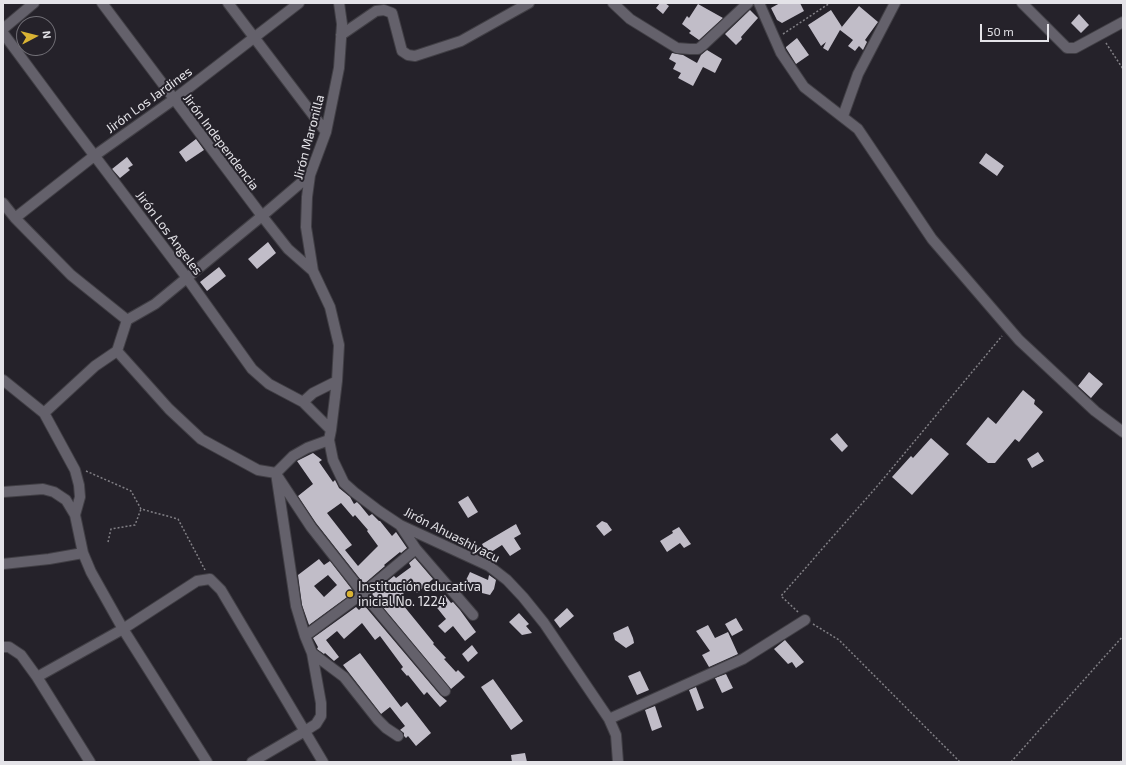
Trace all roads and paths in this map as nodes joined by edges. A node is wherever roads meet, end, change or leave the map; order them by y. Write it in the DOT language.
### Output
graph roads {
  1 [pos="17,3"];
  2 [pos="34,3"];
  3 [pos="102,3"];
  4 [pos="228,3"];
  5 [pos="300,3"];
  6 [pos="339,3"];
  7 [pos="530,3"];
  8 [pos="613,3"];
  9 [pos="748,3"];
  10 [pos="758,3"];
  11 [pos="830,3"];
  12 [pos="894,3"];
  13 [pos="1022,3"];
  14 [pos="21,14"];
  15 [pos="1123,22"];
  16 [pos="3,29"];
  17 [pos="3,33"];
  18 [pos="341,35"];
  19 [pos="1100,35"];
  20 [pos="255,37"];
  21 [pos="775,39"];
  22 [pos="1123,69"];
  23 [pos="174,100"];
  24 [pos="842,116"];
  25 [pos="326,132"];
  26 [pos="94,156"];
  27 [pos="310,175"];
  28 [pos="3,203"];
  29 [pos="262,216"];
  30 [pos="15,218"];
  31 [pos="313,271"];
  32 [pos="187,278"];
  33 [pos="128,320"];
  34 [pos="1008,328"];
  35 [pos="117,351"];
  36 [pos="3,380"];
  37 [pos="337,381"];
  38 [pos="303,402"];
  39 [pos="44,413"];
  40 [pos="1123,432"];
  41 [pos="330,435"];
  42 [pos="81,467"];
  43 [pos="276,474"];
  44 [pos="3,492"];
  45 [pos="140,509"];
  46 [pos="75,515"];
  47 [pos="400,525"];
  48 [pos="108,542"];
  49 [pos="416,548"];
  50 [pos="83,553"];
  51 [pos="3,564"];
  52 [pos="210,579"];
  53 [pos="363,593"];
  54 [pos="473,615"];
  55 [pos="805,620"];
  56 [pos="123,629"];
  57 [pos="305,636"];
  58 [pos="1123,636"];
  59 [pos="3,647"];
  60 [pos="312,653"];
  61 [pos="37,677"];
  62 [pos="445,691"];
  63 [pos="609,719"];
  64 [pos="305,731"];
  65 [pos="398,736"];
  66 [pos="1123,759"];
  67 [pos="90,762"];
  68 [pos="207,762"];
  69 [pos="252,762"];
  70 [pos="324,762"];
  71 [pos="618,762"];
  72 [pos="960,762"];
  73 [pos="1011,762"];
  74 [pos="1120,762"];
  1 -- 14 [label="street"];
  2 -- 14 [label="street"];
  3 -- 23 [label="street, Jirón Independencia"];
  4 -- 20 [label="street"];
  5 -- 20 [label="street, Jirón Los Jardines"];
  6 -- 18 [label="street, Jirón Maronilla"];
  7 -- 18 [label="street"];
  8 -- 9 [label="street"];
  10 -- 21 [label="street"];
  11 -- 21 [label="path"];
  12 -- 24 [label="street"];
  13 -- 19 [label="street"];
  14 -- 16 [label="street"];
  15 -- 19 [label="street"];
  17 -- 26 [label="street, Jirón Los Angeles"];
  18 -- 25 [label="street, Jirón Maronilla"];
  19 -- 22 [label="path"];
  20 -- 23 [label="street, Jirón Los Jardines"];
  20 -- 25 [label="street"];
  21 -- 24 [label="street"];
  23 -- 26 [label="street, Jirón Los Jardines"];
  23 -- 29 [label="street, Jirón Independencia"];
  24 -- 34 [label="street"];
  25 -- 27 [label="street, Jirón Maronilla"];
  26 -- 30 [label="street, Jirón Los Jardines"];
  26 -- 32 [label="street, Jirón Los Angeles"];
  27 -- 29 [label="street"];
  27 -- 31 [label="street, Jirón Maronilla"];
  28 -- 30 [label="street"];
  29 -- 31 [label="street, Jirón Independencia"];
  29 -- 32 [label="street"];
  30 -- 33 [label="street"];
  31 -- 37 [label="street, Jirón Maronilla"];
  32 -- 33 [label="street"];
  32 -- 38 [label="street, Jirón Los Angeles"];
  33 -- 35 [label="street"];
  34 -- 40 [label="street"];
  34 -- 55 [label="path"];
  35 -- 39 [label="street"];
  35 -- 43 [label="street"];
  36 -- 39 [label="street"];
  37 -- 38 [label="street"];
  37 -- 41 [label="street, Jirón Maronilla"];
  38 -- 41 [label="street, Jirón Los Angeles"];
  39 -- 46 [label="street"];
  41 -- 43 [label="street"];
  41 -- 47 [label="street, Jirón Ahuashiyacu"];
  42 -- 45 [label="path"];
  43 -- 53 [label="street"];
  43 -- 57 [label="street"];
  44 -- 46 [label="street"];
  45 -- 48 [label="path"];
  45 -- 52 [label="path"];
  46 -- 50 [label="street"];
  47 -- 49 [label="street"];
  47 -- 63 [label="street, Jirón Ahuashiyacu"];
  49 -- 53 [label="street"];
  49 -- 54 [label="street"];
  50 -- 51 [label="street"];
  50 -- 56 [label="street"];
  52 -- 56 [label="street"];
  52 -- 64 [label="street"];
  53 -- 57 [label="street"];
  53 -- 62 [label="street"];
  55 -- 63 [label="street"];
  55 -- 72 [label="path"];
  56 -- 61 [label="street"];
  56 -- 68 [label="street"];
  57 -- 60 [label="street"];
  58 -- 73 [label="path"];
  59 -- 61 [label="street"];
  60 -- 64 [label="street"];
  60 -- 65 [label="street"];
  61 -- 67 [label="street"];
  63 -- 71 [label="street, Jirón Ahuashiyacu"];
  64 -- 69 [label="street"];
  64 -- 70 [label="street"];
  66 -- 74 [label="path"];
}
